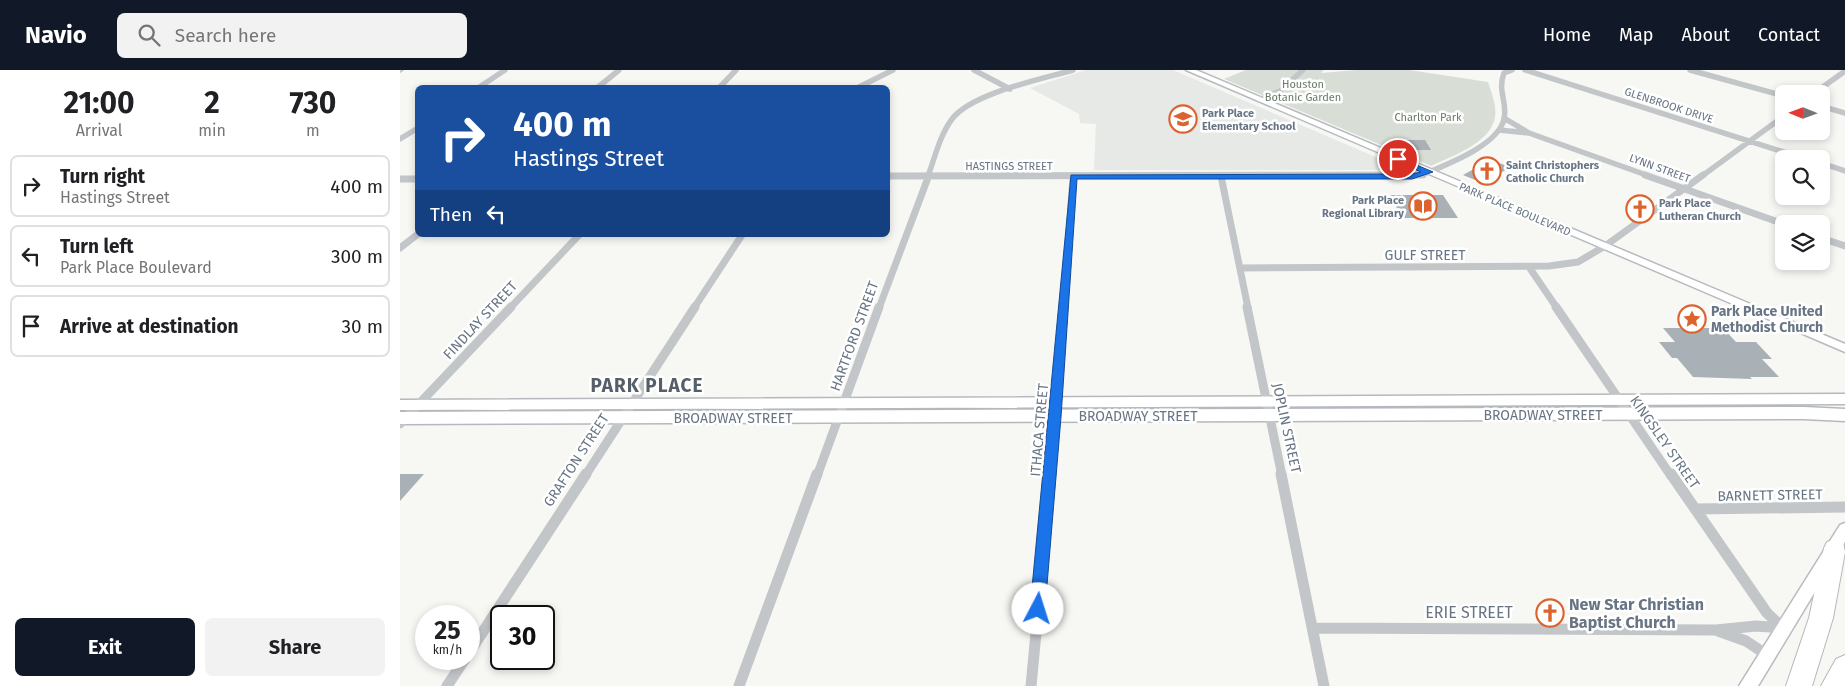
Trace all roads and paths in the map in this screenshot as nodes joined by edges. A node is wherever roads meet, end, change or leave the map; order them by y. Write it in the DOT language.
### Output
graph roads {
  1 [pos="505,70"];
  2 [pos="619,70"];
  3 [pos="736,70"];
  4 [pos="893,70"];
  5 [pos="974,70"];
  6 [pos="1073,70"];
  7 [pos="1190,70"];
  8 [pos="1304,70"];
  9 [pos="1512,70"];
  10 [pos="1525,70"];
  11 [pos="1690,70"];
  12 [pos="1845,70"];
  13 [pos="482,85"];
  14 [pos="601,85"];
  15 [pos="722,85"];
  16 [pos="863,85"];
  17 [pos="1825,85"];
  18 [pos="1010,89"];
  19 [pos="1775,94"];
  20 [pos="1259,100"];
  21 [pos="1830,109"];
  22 [pos="1845,113"];
  23 [pos="1504,118"];
  24 [pos="1775,122"];
  25 [pos="415,130"];
  26 [pos="1499,130"];
  27 [pos="1529,133"];
  28 [pos="400,139"];
  29 [pos="1749,141"];
  30 [pos="1778,150"];
  31 [pos="1830,167"];
  32 [pos="1845,171"];
  33 [pos="1429,172"];
  34 [pos="890,176"];
  35 [pos="927,176"];
  36 [pos="1074,176"];
  37 [pos="1221,176"];
  38 [pos="400,179"];
  39 [pos="415,179"];
  40 [pos="1682,188"];
  41 [pos="1775,221"];
  42 [pos="415,236"];
  43 [pos="577,237"];
  44 [pos="741,237"];
  45 [pos="1830,241"];
  46 [pos="1605,246"];
  47 [pos="1845,246"];
  48 [pos="400,248"];
  49 [pos="1529,267"];
  50 [pos="1241,268"];
  51 [pos="1844,348"];
  52 [pos="1845,399"];
  53 [pos="1620,401"];
  54 [pos="419,405"];
  55 [pos="1268,408"];
  56 [pos="1493,408"];
  57 [pos="1056,410"];
  58 [pos="626,411"];
  59 [pos="841,411"];
  60 [pos="1804,413"];
  61 [pos="1629,414"];
  62 [pos="1845,415"];
  63 [pos="401,416"];
  64 [pos="1845,422"];
  65 [pos="1845,507"];
  66 [pos="1695,509"];
  67 [pos="1840,538"];
  68 [pos="1313,628"];
  69 [pos="1783,628"];
  70 [pos="1716,630"];
  71 [pos="480,636"];
  72 [pos="1767,655"];
  73 [pos="1845,667"];
  74 [pos="458,670"];
  75 [pos="447,686"];
  76 [pos="739,686"];
  77 [pos="1031,686"];
  78 [pos="1324,686"];
  79 [pos="1748,686"];
  80 [pos="1799,686"];
  81 [pos="1834,686"];
  1 -- 13 [label="street"];
  2 -- 14 [label="street"];
  3 -- 15 [label="street"];
  4 -- 16 [label="street"];
  5 -- 18 [label="street"];
  6 -- 18 [label="street, HARTFORD STREET"];
  7 -- 20 [label="street, PARK PLACE BOULEVARD"];
  8 -- 20 [label="street"];
  9 -- 23 [label="street"];
  10 -- 29 [label="street, GLENBROOK DRIVE"];
  11 -- 19 [label="street"];
  12 -- 17 [label="street"];
  18 -- 35 [label="street, HARTFORD STREET"];
  20 -- 33 [label="street, PARK PLACE BOULEVARD"];
  21 -- 22 [label="street"];
  23 -- 26 [label="street"];
  23 -- 27 [label="street, LYNN STREET"];
  24 -- 29 [label="street, GULF STREET"];
  25 -- 28 [label="street"];
  26 -- 27 [label="street, LYNN STREET"];
  26 -- 33 [label="street"];
  27 -- 40 [label="street, LYNN STREET"];
  29 -- 30 [label="street, GLENBROOK DRIVE"];
  29 -- 40 [label="street, GULF STREET"];
  31 -- 32 [label="street"];
  33 -- 37 [label="street, HASTINGS STREET"];
  33 -- 46 [label="street, PARK PLACE BOULEVARD"];
  34 -- 35 [label="street, HASTINGS STREET"];
  35 -- 36 [label="street, HASTINGS STREET"];
  35 -- 59 [label="street, HARTFORD STREET"];
  36 -- 37 [label="street, HASTINGS STREET"];
  36 -- 57 [label="street, ITHACA STREET"];
  37 -- 50 [label="street, JOPLIN STREET"];
  38 -- 39 [label="street"];
  40 -- 41 [label="street, LYNN STREET"];
  40 -- 46 [label="street, GULF STREET"];
  42 -- 48 [label="street"];
  43 -- 54 [label="street, FINDLAY STREET"];
  44 -- 58 [label="street, GRAFTON STREET"];
  45 -- 47 [label="street"];
  46 -- 49 [label="street, GULF STREET"];
  46 -- 51 [label="street, PARK PLACE BOULEVARD"];
  49 -- 50 [label="street, GULF STREET"];
  49 -- 53 [label="street, KINGSLEY STREET"];
  50 -- 55 [label="street, JOPLIN STREET"];
  52 -- 53 [label="main road, BROADWAY STREET"];
  53 -- 56 [label="main road, BROADWAY STREET"];
  53 -- 61 [label="street, KINGSLEY STREET"];
  54 -- 58 [label="main road, BROADWAY STREET"];
  54 -- 63 [label="main road, BROADWAY STREET"];
  55 -- 56 [label="main road, BROADWAY STREET"];
  55 -- 57 [label="main road, BROADWAY STREET"];
  55 -- 68 [label="street, JOPLIN STREET"];
  56 -- 61 [label="main road, BROADWAY STREET"];
  57 -- 59 [label="main road, BROADWAY STREET"];
  57 -- 77 [label="street, ITHACA STREET"];
  58 -- 59 [label="main road, BROADWAY STREET"];
  58 -- 63 [label="main road, BROADWAY STREET"];
  58 -- 71 [label="street, GRAFTON STREET"];
  59 -- 76 [label="street, HARTFORD STREET"];
  60 -- 61 [label="main road, BROADWAY STREET"];
  60 -- 62 [label="main road, BROADWAY STREET"];
  60 -- 64 [label="main road"];
  61 -- 66 [label="street, KINGSLEY STREET"];
  65 -- 66 [label="street, BARNETT STREET"];
  66 -- 69 [label="street, KINGSLEY STREET"];
  67 -- 69 [label="street"];
  67 -- 80 [label="highway"];
  68 -- 70 [label="street, ERIE STREET"];
  68 -- 78 [label="street, JOPLIN STREET"];
  69 -- 70 [label="street, ERIE STREET"];
  69 -- 72 [label="street"];
  70 -- 72 [label="street, ERIE STREET"];
  72 -- 79 [label="street"];
  73 -- 81 [label="highway"];
  74 -- 75 [label="street"];
}
